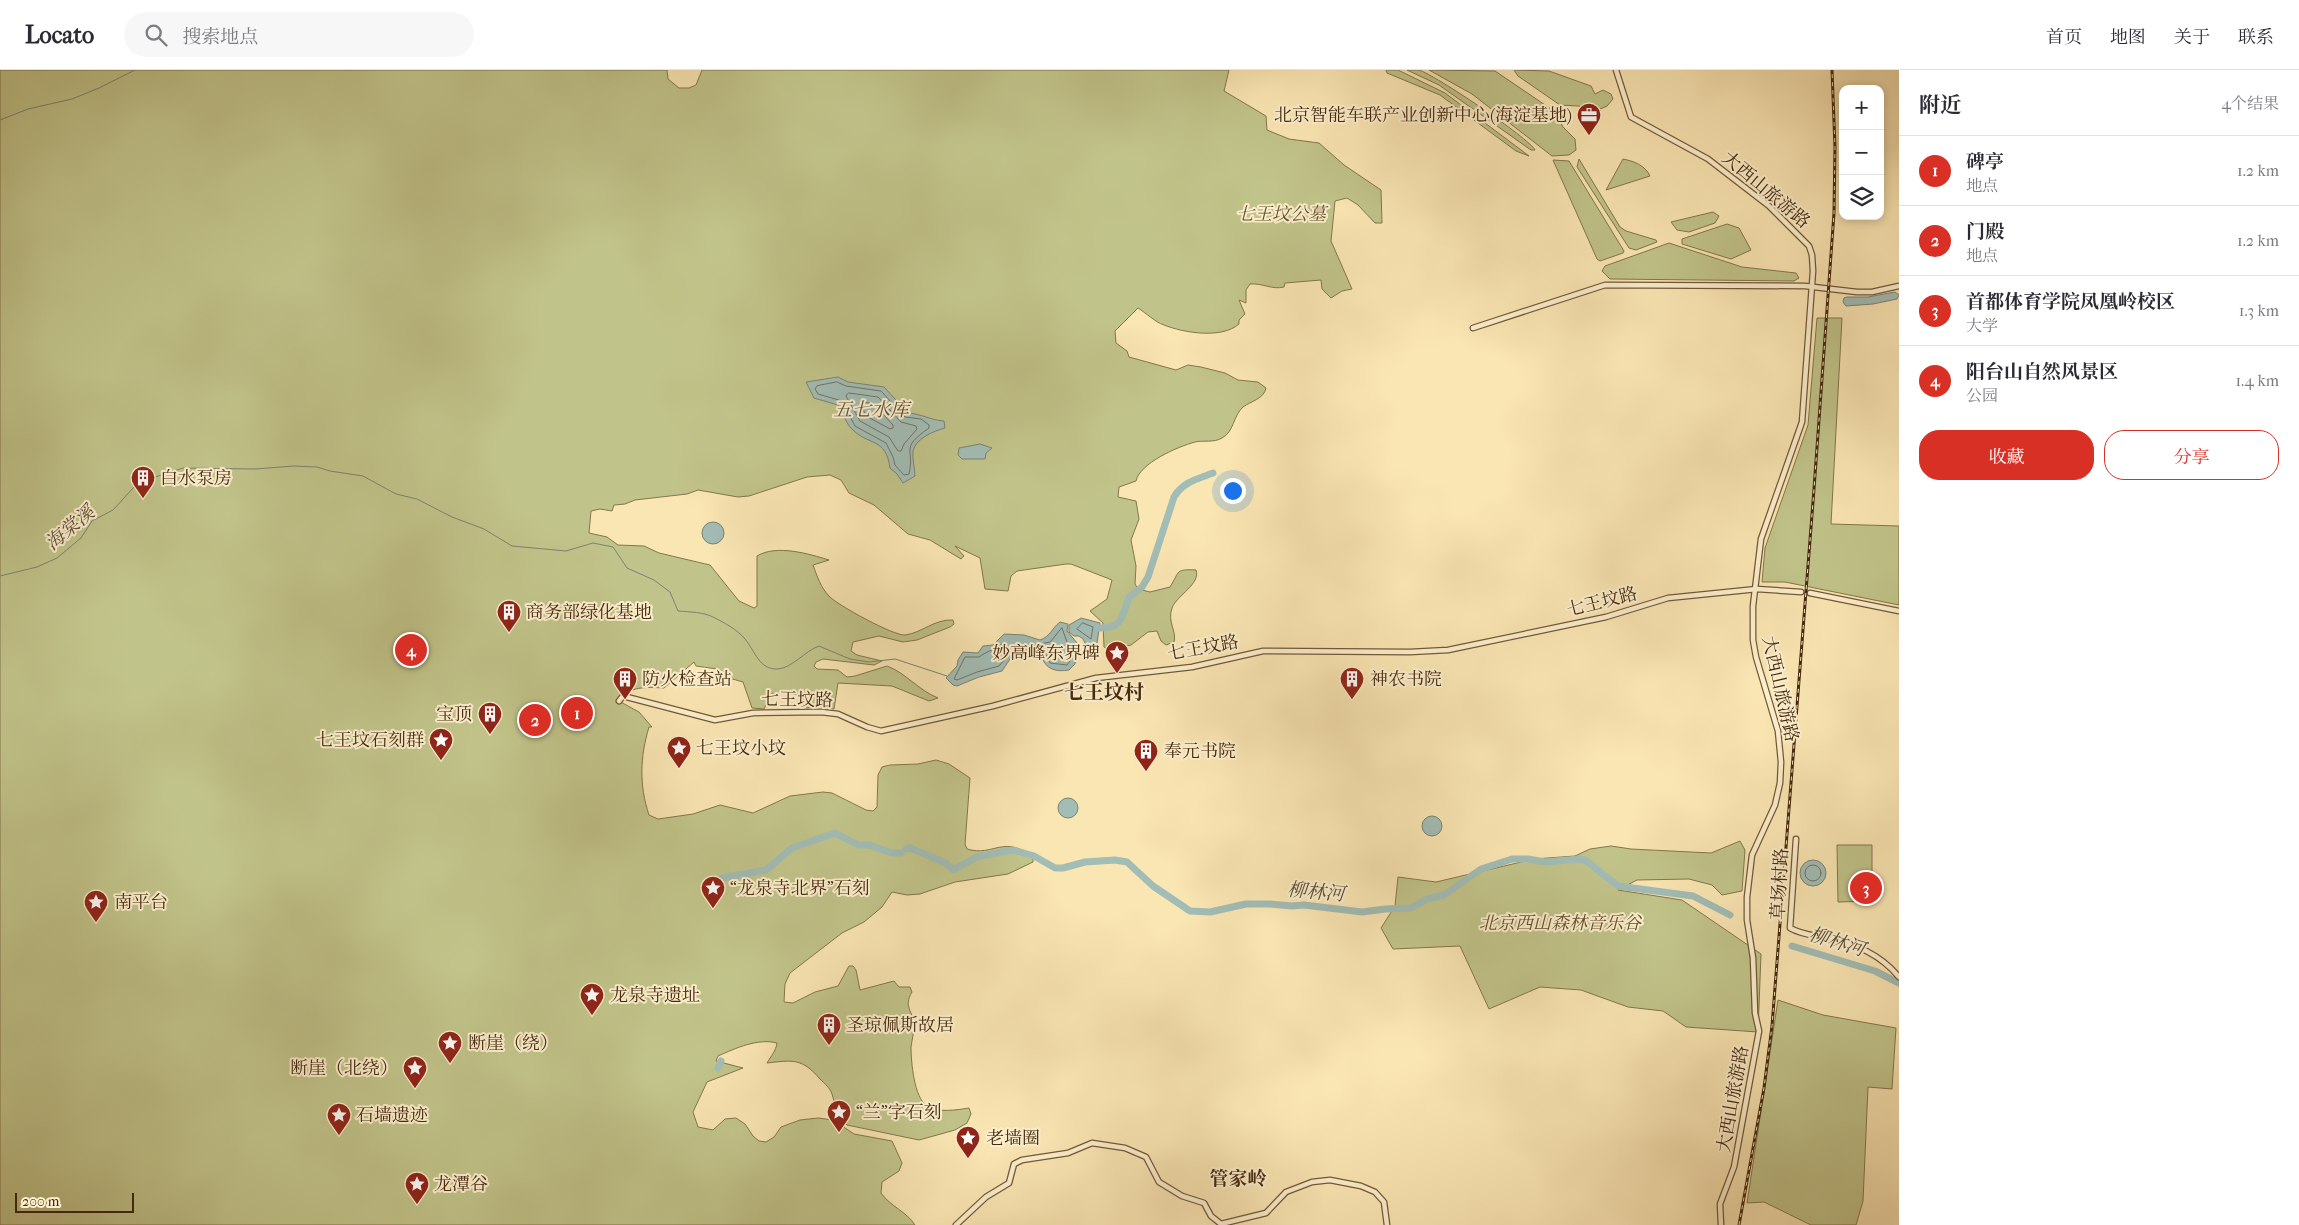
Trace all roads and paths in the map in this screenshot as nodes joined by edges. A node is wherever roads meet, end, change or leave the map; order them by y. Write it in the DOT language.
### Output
graph roads {
  1 [pos="1616,70"];
  2 [pos="1812,286"];
  3 [pos="1899,286"];
  4 [pos="1473,328"];
  5 [pos="1756,588"];
  6 [pos="1801,592"];
  7 [pos="1810,593"];
  8 [pos="1899,611"];
  9 [pos="618,701"];
  10 [pos="1796,839"];
  11 [pos="1899,977"];
  12 [pos="956,1225"];
  13 [pos="1387,1225"];
  14 [pos="1721,1225"];
  1 -- 2 [label="street, 大西山旅游路"];
  2 -- 3 [label="street"];
  2 -- 4 [label="street"];
  2 -- 5 [label="street, 大西山旅游路"];
  5 -- 6 [label="street, 七王坟路"];
  5 -- 9 [label="street, 七王坟路"];
  5 -- 14 [label="street, 大西山旅游路"];
  7 -- 8 [label="street"];
  10 -- 11 [label="street, 草场村路"];
  12 -- 13 [label="street"];
}
